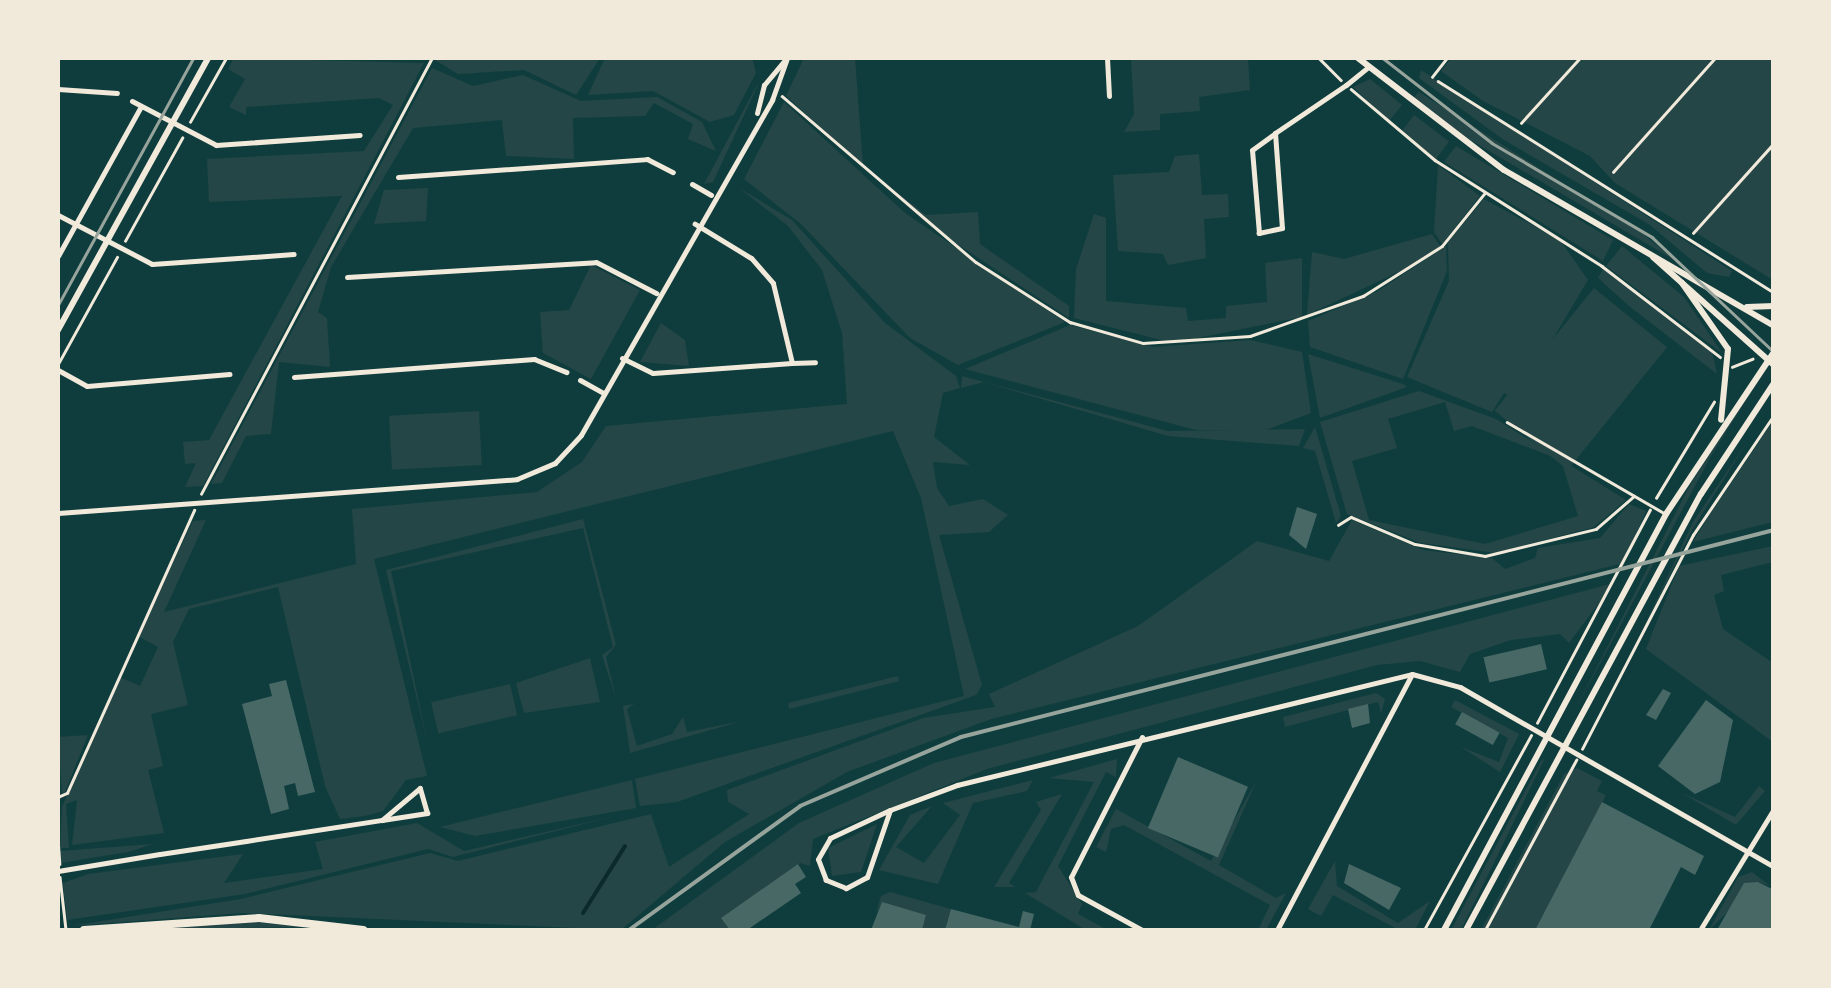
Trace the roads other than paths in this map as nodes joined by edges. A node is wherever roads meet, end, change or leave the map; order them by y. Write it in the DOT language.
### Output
graph roads {
  1 [pos="208,58"];
  2 [pos="787,58"];
  3 [pos="1106,58"];
  4 [pos="1358,58"];
  5 [pos="1447,58"];
  6 [pos="1368,66"];
  7 [pos="1432,77"];
  8 [pos="58,88"];
  9 [pos="118,93"];
  10 [pos="1109,96"];
  11 [pos="132,101"];
  12 [pos="140,106"];
  13 [pos="757,112"];
  14 [pos="171,122"];
  15 [pos="360,134"];
  16 [pos="1275,134"];
  17 [pos="673,172"];
  18 [pos="398,177"];
  19 [pos="692,184"];
  20 [pos="711,194"];
  21 [pos="58,215"];
  22 [pos="75,224"];
  23 [pos="695,224"];
  24 [pos="106,241"];
  25 [pos="1648,252"];
  26 [pos="294,254"];
  27 [pos="58,256"];
  28 [pos="347,277"];
  29 [pos="1682,283"];
  30 [pos="656,294"];
  31 [pos="1747,306"];
  32 [pos="1774,306"];
  33 [pos="1774,326"];
  34 [pos="58,330"];
  35 [pos="1774,352"];
  36 [pos="622,358"];
  37 [pos="814,362"];
  38 [pos="792,363"];
  39 [pos="1770,363"];
  40 [pos="58,370"];
  41 [pos="566,372"];
  42 [pos="229,374"];
  43 [pos="294,377"];
  44 [pos="580,380"];
  45 [pos="1774,384"];
  46 [pos="603,393"];
  47 [pos="1507,422"];
  48 [pos="1720,426"];
  49 [pos="1634,496"];
  50 [pos="58,513"];
  51 [pos="1666,514"];
  52 [pos="1338,525"];
  53 [pos="1412,674"];
  54 [pos="1548,735"];
  55 [pos="1142,736"];
  56 [pos="1566,746"];
  57 [pos="1774,809"];
  58 [pos="890,810"];
  59 [pos="382,820"];
  60 [pos="1744,848"];
  61 [pos="1774,868"];
  62 [pos="59,871"];
  63 [pos="84,930"];
  64 [pos="363,930"];
  65 [pos="1142,930"];
  66 [pos="1277,930"];
  67 [pos="1444,930"];
  68 [pos="1466,930"];
  69 [pos="1700,930"];
  1 -- 14 [label="main road"];
  2 -- 13 [label="street"];
  2 -- 13 [label="street"];
  3 -- 10 [label="street"];
  4 -- 6 [label="main road"];
  5 -- 7 [label="lane"];
  6 -- 16 [label="street"];
  6 -- 25 [label="main road"];
  8 -- 9 [label="street"];
  11 -- 12 [label="street"];
  12 -- 14 [label="street"];
  12 -- 22 [label="street"];
  13 -- 20 [label="street"];
  14 -- 15 [label="street"];
  14 -- 24 [label="main road"];
  16 -- 16 [label="street"];
  17 -- 18 [label="street"];
  19 -- 20 [label="street"];
  20 -- 23 [label="street"];
  21 -- 22 [label="street"];
  22 -- 24 [label="street"];
  22 -- 27 [label="street"];
  23 -- 30 [label="street"];
  23 -- 38 [label="street"];
  24 -- 26 [label="street"];
  24 -- 34 [label="main road"];
  25 -- 29 [label="main road"];
  25 -- 31 [label="main road"];
  28 -- 30 [label="street"];
  29 -- 39 [label="main road"];
  29 -- 48 [label="main road"];
  30 -- 36 [label="street"];
  31 -- 32 [label="main road"];
  31 -- 33 [label="main road"];
  35 -- 39 [label="main road"];
  36 -- 38 [label="street"];
  36 -- 46 [label="street"];
  37 -- 38 [label="street"];
  39 -- 48 [label="main road"];
  40 -- 42 [label="street"];
  41 -- 43 [label="street"];
  44 -- 46 [label="street"];
  45 -- 56 [label="main road"];
  46 -- 50 [label="street"];
  47 -- 49 [label="lane"];
  48 -- 51 [label="main road"];
  49 -- 51 [label="lane"];
  49 -- 52 [label="lane"];
  51 -- 54 [label="main road"];
  53 -- 54 [label="street"];
  53 -- 55 [label="street"];
  53 -- 66 [label="street"];
  54 -- 56 [label="street"];
  54 -- 67 [label="main road"];
  55 -- 58 [label="street"];
  55 -- 65 [label="street"];
  56 -- 60 [label="street"];
  56 -- 68 [label="main road"];
  57 -- 60 [label="street"];
  58 -- 58 [label="street"];
  59 -- 59 [label="street"];
  59 -- 62 [label="street"];
  60 -- 61 [label="street"];
  60 -- 69 [label="street"];
  63 -- 64 [label="highway"];
}
